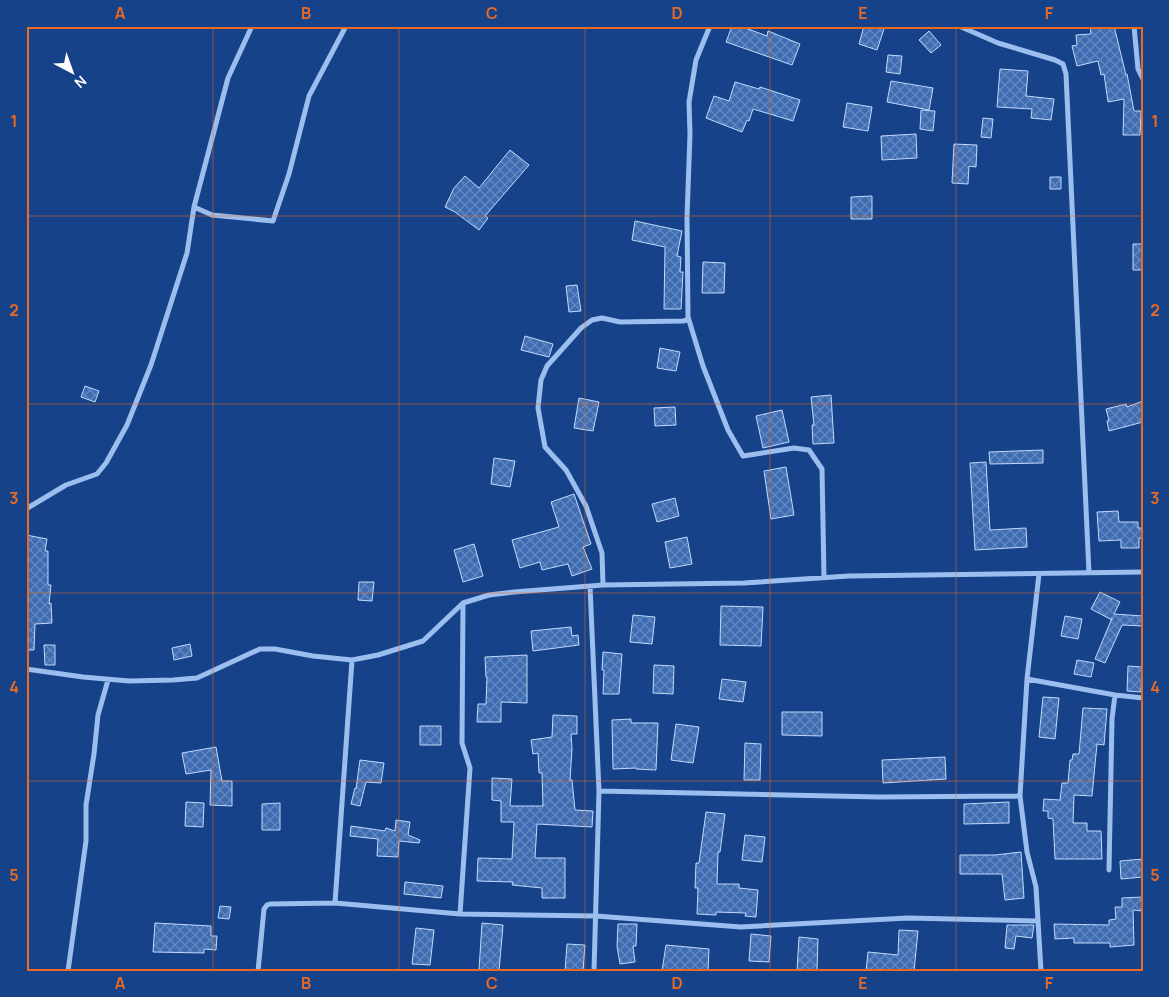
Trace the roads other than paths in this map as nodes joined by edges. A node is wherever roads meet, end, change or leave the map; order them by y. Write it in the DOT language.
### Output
graph roads {
  1 [pos="252,26"];
  2 [pos="346,26"];
  3 [pos="710,26"];
  4 [pos="959,26"];
  5 [pos="1134,26"];
  6 [pos="1143,79"];
  7 [pos="194,207"];
  8 [pos="688,317"];
  9 [pos="26,510"];
  10 [pos="1143,572"];
  11 [pos="1089,573"];
  12 [pos="1039,574"];
  13 [pos="824,578"];
  14 [pos="604,585"];
  15 [pos="590,586"];
  16 [pos="463,603"];
  17 [pos="352,660"];
  18 [pos="26,669"];
  19 [pos="1027,679"];
  20 [pos="108,680"];
  21 [pos="1115,695"];
  22 [pos="1143,698"];
  23 [pos="599,791"];
  24 [pos="1020,796"];
  25 [pos="1109,870"];
  26 [pos="335,903"];
  27 [pos="460,914"];
  28 [pos="596,916"];
  29 [pos="1038,921"];
  30 [pos="68,971"];
  31 [pos="258,971"];
  32 [pos="594,971"];
  33 [pos="1041,971"];
  1 -- 7 [label="street"];
  2 -- 7 [label="street"];
  3 -- 8 [label="street"];
  4 -- 11 [label="street"];
  5 -- 6 [label="street"];
  7 -- 9 [label="street"];
  8 -- 13 [label="street"];
  8 -- 14 [label="street"];
  10 -- 11 [label="street"];
  11 -- 12 [label="street"];
  12 -- 13 [label="street"];
  12 -- 19 [label="street"];
  13 -- 14 [label="street"];
  14 -- 15 [label="street"];
  15 -- 16 [label="street"];
  15 -- 23 [label="street"];
  16 -- 17 [label="street"];
  16 -- 27 [label="street"];
  17 -- 20 [label="street"];
  17 -- 26 [label="street"];
  18 -- 20 [label="street"];
  19 -- 21 [label="street"];
  19 -- 24 [label="street"];
  20 -- 30 [label="street"];
  21 -- 22 [label="street"];
  21 -- 25 [label="street"];
  23 -- 24 [label="street"];
  23 -- 28 [label="street"];
  24 -- 29 [label="street"];
  26 -- 27 [label="street"];
  26 -- 31 [label="street"];
  27 -- 28 [label="street"];
  28 -- 29 [label="street"];
  28 -- 32 [label="street"];
  29 -- 33 [label="street"];
}
